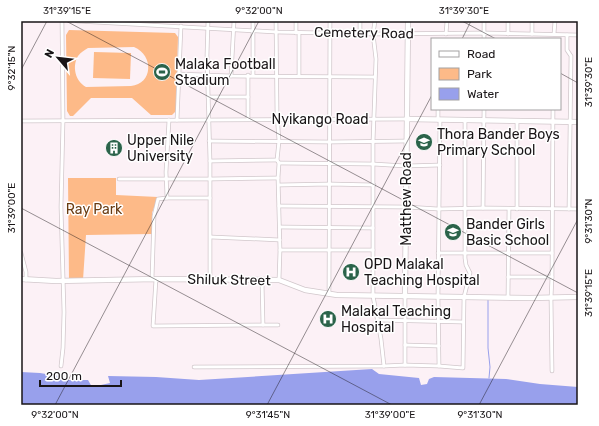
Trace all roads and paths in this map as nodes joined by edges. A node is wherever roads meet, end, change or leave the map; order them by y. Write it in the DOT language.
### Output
graph roads {
  1 [pos="62,21"];
  2 [pos="77,21"];
  3 [pos="167,21"];
  4 [pos="190,21"];
  5 [pos="208,21"];
  6 [pos="234,21"];
  7 [pos="253,21"];
  8 [pos="276,21"];
  9 [pos="296,21"];
  10 [pos="330,21"];
  11 [pos="360,21"];
  12 [pos="375,21"];
  13 [pos="408,21"];
  14 [pos="446,21"];
  15 [pos="484,21"];
  16 [pos="508,21"];
  17 [pos="532,21"];
  18 [pos="555,21"];
  19 [pos="105,22"];
  20 [pos="126,22"];
  21 [pos="147,23"];
  22 [pos="167,26"];
  23 [pos="181,26"];
  24 [pos="190,27"];
  25 [pos="209,28"];
  26 [pos="233,29"];
  27 [pos="253,30"];
  28 [pos="276,32"];
  29 [pos="298,33"];
  30 [pos="330,33"];
  31 [pos="485,33"];
  32 [pos="360,34"];
  33 [pos="373,34"];
  34 [pos="408,34"];
  35 [pos="442,34"];
  36 [pos="446,34"];
  37 [pos="508,34"];
  38 [pos="532,34"];
  39 [pos="555,34"];
  40 [pos="567,35"];
  41 [pos="578,35"];
  42 [pos="442,38"];
  43 [pos="484,38"];
  44 [pos="556,38"];
  45 [pos="178,74"];
  46 [pos="248,75"];
  47 [pos="208,76"];
  48 [pos="232,76"];
  49 [pos="253,76"];
  50 [pos="277,76"];
  51 [pos="299,76"];
  52 [pos="330,76"];
  53 [pos="374,77"];
  54 [pos="208,97"];
  55 [pos="248,97"];
  56 [pos="438,110"];
  57 [pos="484,110"];
  58 [pos="553,110"];
  59 [pos="248,119"];
  60 [pos="374,119"];
  61 [pos="407,119"];
  62 [pos="169,120"];
  63 [pos="177,120"];
  64 [pos="208,120"];
  65 [pos="277,120"];
  66 [pos="330,120"];
  67 [pos="439,120"];
  68 [pos="21,121"];
  69 [pos="62,121"];
  70 [pos="465,121"];
  71 [pos="484,121"];
  72 [pos="517,121"];
  73 [pos="552,122"];
  74 [pos="570,122"];
  75 [pos="578,122"];
  76 [pos="209,141"];
  77 [pos="279,141"];
  78 [pos="407,141"];
  79 [pos="330,142"];
  80 [pos="374,142"];
  81 [pos="210,161"];
  82 [pos="278,162"];
  83 [pos="330,164"];
  84 [pos="373,164"];
  85 [pos="440,165"];
  86 [pos="406,166"];
  87 [pos="278,178"];
  88 [pos="119,179"];
  89 [pos="166,179"];
  90 [pos="210,179"];
  91 [pos="330,184"];
  92 [pos="279,185"];
  93 [pos="374,185"];
  94 [pos="167,198"];
  95 [pos="210,198"];
  96 [pos="279,206"];
  97 [pos="329,206"];
  98 [pos="374,207"];
  99 [pos="407,207"];
  100 [pos="483,208"];
  101 [pos="438,209"];
  102 [pos="466,209"];
  103 [pos="509,209"];
  104 [pos="517,209"];
  105 [pos="553,209"];
  106 [pos="569,209"];
  107 [pos="578,209"];
  108 [pos="329,226"];
  109 [pos="280,227"];
  110 [pos="373,228"];
  111 [pos="211,237"];
  112 [pos="280,240"];
  113 [pos="280,250"];
  114 [pos="329,250"];
  115 [pos="373,250"];
  116 [pos="21,253"];
  117 [pos="438,253"];
  118 [pos="552,253"];
  119 [pos="466,254"];
  120 [pos="509,254"];
  121 [pos="508,277"];
  122 [pos="552,277"];
  123 [pos="154,279"];
  124 [pos="210,279"];
  125 [pos="23,280"];
  126 [pos="279,280"];
  127 [pos="62,281"];
  128 [pos="262,281"];
  129 [pos="329,294"];
  130 [pos="373,296"];
  131 [pos="405,296"];
  132 [pos="438,296"];
  133 [pos="464,297"];
  134 [pos="508,297"];
  135 [pos="578,297"];
  136 [pos="551,298"];
  137 [pos="378,320"];
  138 [pos="405,321"];
  139 [pos="438,321"];
  140 [pos="463,322"];
  141 [pos="263,325"];
  142 [pos="278,325"];
  143 [pos="405,345"];
  144 [pos="439,346"];
  145 [pos="405,365"];
  146 [pos="61,366"];
  147 [pos="384,366"];
  148 [pos="439,366"];
  149 [pos="194,367"];
  150 [pos="552,372"];
  1 -- 69 [label="street"];
  2 -- 19 [label="street, Cemetery Road"];
  3 -- 22 [label="street"];
  4 -- 24 [label="street"];
  5 -- 25 [label="street"];
  6 -- 26 [label="street"];
  7 -- 27 [label="street"];
  8 -- 28 [label="street"];
  9 -- 29 [label="street"];
  10 -- 30 [label="street"];
  11 -- 32 [label="street"];
  12 -- 33 [label="street"];
  13 -- 34 [label="street, Matthew Road"];
  14 -- 36 [label="street"];
  15 -- 31 [label="street"];
  16 -- 37 [label="street"];
  17 -- 38 [label="street"];
  18 -- 39 [label="street"];
  19 -- 20 [label="street, Cemetery Road"];
  20 -- 21 [label="street, Cemetery Road"];
  21 -- 22 [label="street, Cemetery Road"];
  22 -- 23 [label="street, Cemetery Road"];
  23 -- 24 [label="street, Cemetery Road"];
  23 -- 45 [label="street"];
  24 -- 25 [label="street, Cemetery Road"];
  25 -- 26 [label="street, Cemetery Road"];
  25 -- 47 [label="street"];
  26 -- 27 [label="street, Cemetery Road"];
  26 -- 48 [label="street"];
  27 -- 28 [label="street, Cemetery Road"];
  27 -- 49 [label="street"];
  28 -- 29 [label="street, Cemetery Road"];
  28 -- 50 [label="street"];
  29 -- 30 [label="street, Cemetery Road"];
  29 -- 51 [label="street"];
  30 -- 32 [label="street, Cemetery Road"];
  30 -- 52 [label="street"];
  31 -- 36 [label="street, Cemetery Road"];
  31 -- 37 [label="street, Cemetery Road"];
  31 -- 43 [label="street"];
  32 -- 33 [label="street, Cemetery Road"];
  33 -- 34 [label="street, Cemetery Road"];
  33 -- 53 [label="street"];
  34 -- 35 [label="street, Cemetery Road"];
  34 -- 61 [label="street, Matthew Road"];
  35 -- 36 [label="street, Cemetery Road"];
  35 -- 42 [label="street"];
  37 -- 38 [label="street, Cemetery Road"];
  38 -- 39 [label="street, Cemetery Road"];
  39 -- 40 [label="street, Cemetery Road"];
  39 -- 44 [label="street"];
  40 -- 41 [label="street, Cemetery Road"];
  40 -- 74 [label="street"];
  45 -- 47 [label="street"];
  45 -- 63 [label="street"];
  46 -- 48 [label="street"];
  46 -- 49 [label="street"];
  46 -- 55 [label="street"];
  47 -- 48 [label="street"];
  47 -- 54 [label="street"];
  49 -- 50 [label="street"];
  50 -- 51 [label="street"];
  50 -- 65 [label="street"];
  51 -- 52 [label="street"];
  52 -- 53 [label="street"];
  52 -- 66 [label="street"];
  53 -- 60 [label="street"];
  54 -- 55 [label="street"];
  54 -- 64 [label="street"];
  55 -- 59 [label="street"];
  56 -- 67 [label="street"];
  57 -- 71 [label="street"];
  58 -- 73 [label="street"];
  59 -- 64 [label="street, Nyikango Road"];
  59 -- 65 [label="street, Nyikango Road"];
  60 -- 61 [label="street, Nyikango Road"];
  60 -- 66 [label="street, Nyikango Road"];
  60 -- 80 [label="street"];
  61 -- 67 [label="street, Nyikango Road"];
  61 -- 78 [label="street, Matthew Road"];
  62 -- 63 [label="street, Nyikango Road"];
  62 -- 69 [label="street, Nyikango Road"];
  62 -- 89 [label="street"];
  63 -- 64 [label="street, Nyikango Road"];
  64 -- 76 [label="street"];
  65 -- 66 [label="street, Nyikango Road"];
  65 -- 77 [label="street"];
  66 -- 79 [label="street"];
  67 -- 70 [label="street, Nyikango Road"];
  67 -- 85 [label="street"];
  68 -- 69 [label="street, Nyikango Road"];
  69 -- 127 [label="street"];
  70 -- 71 [label="street, Nyikango Road"];
  70 -- 102 [label="street"];
  71 -- 72 [label="street, Nyikango Road"];
  71 -- 100 [label="street"];
  72 -- 73 [label="street, Nyikango Road"];
  72 -- 104 [label="street"];
  73 -- 74 [label="street, Nyikango Road"];
  73 -- 105 [label="street"];
  74 -- 75 [label="street, Nyikango Road"];
  74 -- 106 [label="street"];
  76 -- 77 [label="street"];
  76 -- 81 [label="street"];
  77 -- 79 [label="street"];
  77 -- 82 [label="street"];
  78 -- 80 [label="street"];
  78 -- 86 [label="street, Matthew Road"];
  79 -- 80 [label="street"];
  79 -- 83 [label="street"];
  80 -- 84 [label="street"];
  81 -- 82 [label="street"];
  81 -- 90 [label="street"];
  82 -- 83 [label="street"];
  82 -- 87 [label="street"];
  83 -- 84 [label="street"];
  83 -- 91 [label="street"];
  84 -- 86 [label="street"];
  84 -- 93 [label="street"];
  85 -- 86 [label="street"];
  85 -- 101 [label="street"];
  86 -- 99 [label="street, Matthew Road"];
  87 -- 90 [label="street"];
  87 -- 92 [label="street"];
  88 -- 89 [label="street"];
  89 -- 90 [label="street"];
  89 -- 94 [label="street"];
  90 -- 95 [label="street"];
  91 -- 92 [label="street"];
  91 -- 93 [label="street"];
  91 -- 97 [label="street"];
  92 -- 96 [label="street"];
  93 -- 98 [label="street"];
  94 -- 95 [label="street"];
  94 -- 123 [label="street"];
  95 -- 111 [label="street"];
  96 -- 97 [label="street"];
  96 -- 109 [label="street"];
  97 -- 98 [label="street"];
  97 -- 108 [label="street"];
  98 -- 99 [label="street"];
  98 -- 110 [label="street"];
  99 -- 101 [label="street"];
  99 -- 131 [label="street, Matthew Road"];
  100 -- 102 [label="street"];
  100 -- 103 [label="street"];
  101 -- 102 [label="street"];
  101 -- 117 [label="street"];
  102 -- 119 [label="street"];
  103 -- 104 [label="street"];
  103 -- 120 [label="street"];
  104 -- 105 [label="street"];
  105 -- 106 [label="street"];
  105 -- 118 [label="street"];
  106 -- 107 [label="street"];
  108 -- 109 [label="street"];
  108 -- 110 [label="street"];
  108 -- 114 [label="street"];
  109 -- 112 [label="street"];
  110 -- 115 [label="street"];
  111 -- 112 [label="street"];
  111 -- 124 [label="street"];
  112 -- 113 [label="street"];
  113 -- 114 [label="street"];
  113 -- 126 [label="street"];
  114 -- 115 [label="street"];
  114 -- 129 [label="street"];
  115 -- 130 [label="street"];
  116 -- 125 [label="street"];
  117 -- 119 [label="street"];
  117 -- 132 [label="street"];
  118 -- 120 [label="street"];
  118 -- 122 [label="street"];
  119 -- 120 [label="street"];
  119 -- 133 [label="street"];
  120 -- 121 [label="street"];
  121 -- 122 [label="street"];
  121 -- 134 [label="street"];
  122 -- 136 [label="street"];
  123 -- 124 [label="street, Shiluk Street"];
  123 -- 127 [label="street, Shiluk Street"];
  123 -- 141 [label="street"];
  124 -- 128 [label="street, Shiluk Street"];
  125 -- 127 [label="street, Shiluk Street"];
  126 -- 128 [label="street, Shiluk Street"];
  126 -- 129 [label="street, Shiluk Street"];
  127 -- 146 [label="street"];
  128 -- 141 [label="street"];
  129 -- 130 [label="street, Shiluk Street"];
  130 -- 131 [label="street, Shiluk Street"];
  130 -- 137 [label="street"];
  131 -- 132 [label="street, Shiluk Street"];
  131 -- 138 [label="street, Matthew Road"];
  132 -- 133 [label="street, Shiluk Street"];
  132 -- 139 [label="street"];
  133 -- 134 [label="street, Shiluk Street"];
  133 -- 140 [label="street"];
  134 -- 136 [label="street, Shiluk Street"];
  135 -- 136 [label="street, Shiluk Street"];
  136 -- 150 [label="street"];
  137 -- 138 [label="street"];
  137 -- 147 [label="street"];
  138 -- 139 [label="street"];
  138 -- 143 [label="street, Matthew Road"];
  139 -- 140 [label="street"];
  139 -- 144 [label="street"];
  140 -- 148 [label="street"];
  141 -- 142 [label="street"];
  143 -- 144 [label="street"];
  143 -- 145 [label="street, Matthew Road"];
  144 -- 148 [label="street"];
  145 -- 147 [label="street"];
  145 -- 148 [label="street"];
  147 -- 149 [label="street"];
}
